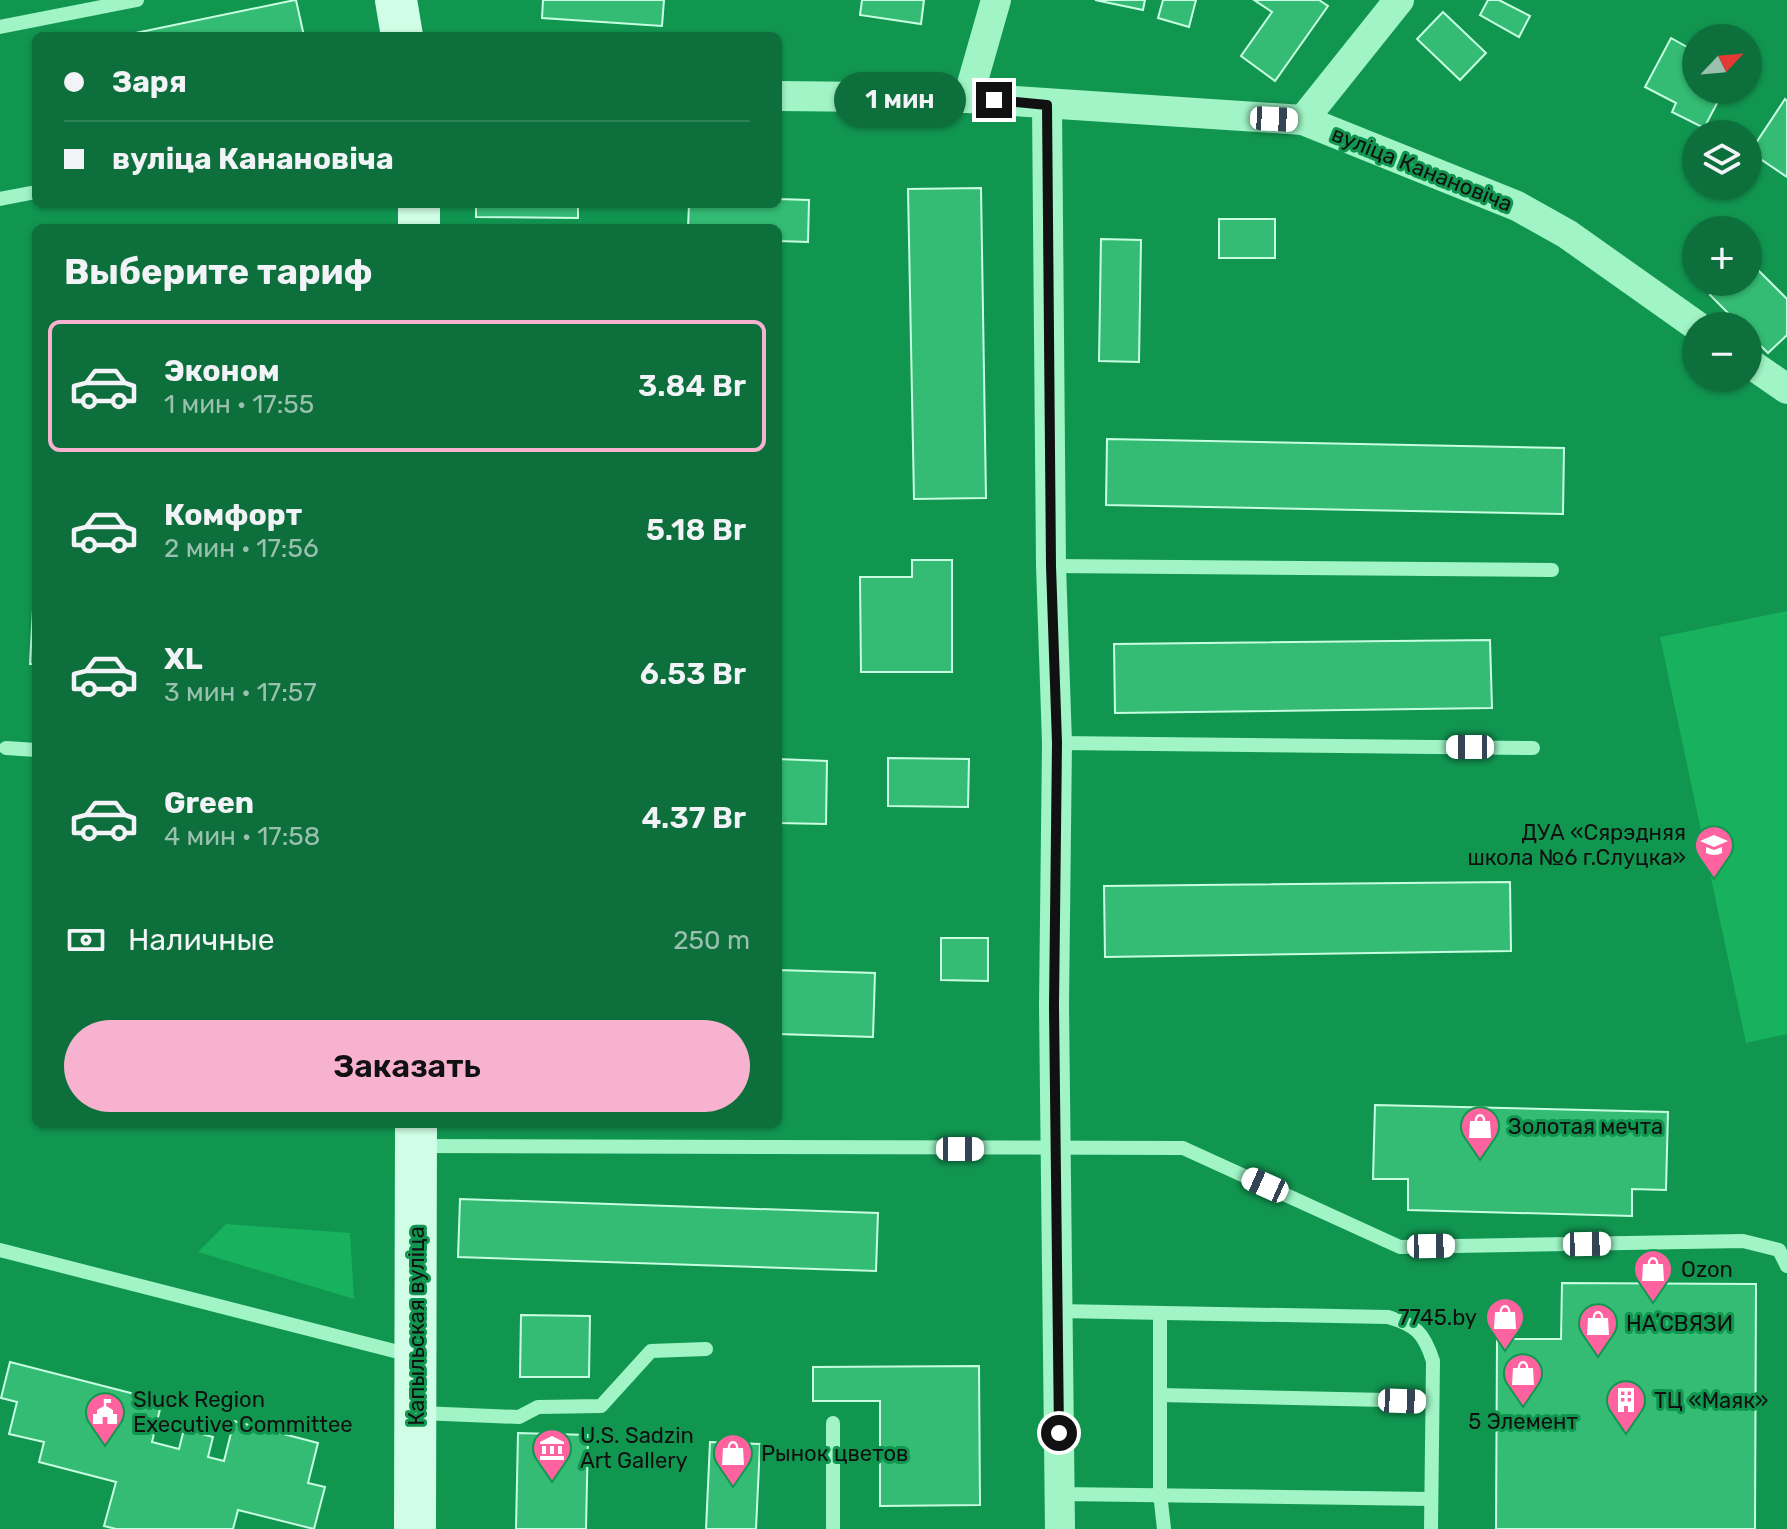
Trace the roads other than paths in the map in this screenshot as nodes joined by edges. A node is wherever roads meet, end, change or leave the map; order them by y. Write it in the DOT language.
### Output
graph roads {
  1 [pos="137,0"];
  2 [pos="396,0"];
  3 [pos="996,0"];
  4 [pos="1399,0"];
  5 [pos="0,27"];
  6 [pos="401,32"];
  7 [pos="782,96"];
  8 [pos="968,98"];
  9 [pos="1047,105"];
  10 [pos="1303,120"];
  11 [pos="32,193"];
  12 [pos="0,199"];
  13 [pos="1682,315"];
  14 [pos="1762,372"];
  15 [pos="1787,389"];
  16 [pos="1051,566"];
  17 [pos="1552,570"];
  18 [pos="1057,743"];
  19 [pos="6,748"];
  20 [pos="1533,748"];
  21 [pos="32,750"];
  22 [pos="416,1135"];
  23 [pos="1056,1150"];
  24 [pos="0,1250"];
  25 [pos="1787,1266"];
  26 [pos="1058,1311"];
  27 [pos="1160,1313"];
  28 [pos="706,1349"];
  29 [pos="415,1356"];
  30 [pos="1160,1395"];
  31 [pos="1432,1401"];
  32 [pos="415,1412"];
  33 [pos="833,1423"];
  34 [pos="1160,1493"];
  35 [pos="1060,1494"];
  36 [pos="1431,1499"];
  37 [pos="415,1529"];
  38 [pos="833,1529"];
  39 [pos="1060,1529"];
  40 [pos="1164,1529"];
  41 [pos="1431,1529"];
  1 -- 5 [label="lane"];
  2 -- 6 [label="main road"];
  3 -- 8 [label="street"];
  4 -- 10 [label="street"];
  7 -- 8 [label="street, вуліца Канановіча"];
  8 -- 9 [label="street, вуліца Канановіча"];
  9 -- 10 [label="street, вуліца Канановіча"];
  9 -- 16 [label="street"];
  10 -- 13 [label="street, вуліца Канановіча"];
  11 -- 12 [label="lane"];
  14 -- 15 [label="street"];
  16 -- 17 [label="lane"];
  16 -- 18 [label="street"];
  18 -- 20 [label="lane"];
  18 -- 23 [label="street"];
  19 -- 21 [label="lane"];
  22 -- 23 [label="lane"];
  22 -- 29 [label="main road, Капыльская вуліца"];
  23 -- 25 [label="lane"];
  23 -- 26 [label="street"];
  24 -- 29 [label="lane"];
  26 -- 27 [label="lane"];
  26 -- 35 [label="street"];
  27 -- 30 [label="lane"];
  27 -- 31 [label="lane"];
  28 -- 32 [label="lane"];
  29 -- 32 [label="main road, Капыльская вуліца"];
  30 -- 31 [label="lane"];
  30 -- 34 [label="lane"];
  31 -- 36 [label="lane"];
  32 -- 37 [label="main road, Капыльская вуліца"];
  33 -- 38 [label="lane"];
  34 -- 35 [label="lane"];
  34 -- 36 [label="lane"];
  34 -- 40 [label="lane"];
  35 -- 39 [label="street"];
  36 -- 41 [label="lane"];
}
